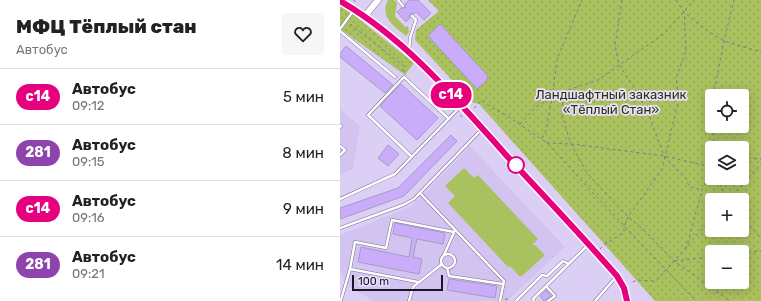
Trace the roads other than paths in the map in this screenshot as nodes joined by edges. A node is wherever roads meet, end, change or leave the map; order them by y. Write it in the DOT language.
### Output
graph roads {
  1 [pos="378,0"];
  2 [pos="398,0"];
  3 [pos="340,1"];
  4 [pos="403,6"];
  5 [pos="354,9"];
  6 [pos="365,16"];
  7 [pos="412,16"];
  8 [pos="340,30"];
  9 [pos="409,52"];
  10 [pos="395,77"];
  11 [pos="444,87"];
  12 [pos="430,101"];
  13 [pos="462,106"];
  14 [pos="449,119"];
  15 [pos="482,128"];
  16 [pos="340,146"];
  17 [pos="340,155"];
  18 [pos="412,157"];
  19 [pos="420,193"];
  20 [pos="340,199"];
  21 [pos="340,228"];
  22 [pos="455,231"];
  23 [pos="588,245"];
  24 [pos="444,255"];
  25 [pos="442,264"];
  26 [pos="569,264"];
  27 [pos="447,268"];
  28 [pos="350,269"];
  29 [pos="617,276"];
  30 [pos="418,282"];
  31 [pos="503,284"];
  32 [pos="546,286"];
  33 [pos="500,299"];
  34 [pos="341,300"];
  35 [pos="409,301"];
  36 [pos="515,301"];
  37 [pos="534,301"];
  38 [pos="548,301"];
  39 [pos="595,301"];
  40 [pos="626,301"];
  1 -- 6 [label="street"];
  2 -- 4 [label="lane"];
  3 -- 5 [label="street"];
  5 -- 6 [label="street"];
  5 -- 8 [label="lane"];
  6 -- 9 [label="street"];
  7 -- 9 [label="lane"];
  8 -- 10 [label="lane"];
  9 -- 11 [label="street"];
  11 -- 12 [label="lane"];
  11 -- 13 [label="street"];
  12 -- 14 [label="lane"];
  12 -- 18 [label="lane"];
  13 -- 14 [label="lane"];
  13 -- 15 [label="street"];
  14 -- 18 [label="lane"];
  15 -- 19 [label="lane"];
  15 -- 23 [label="street"];
  16 -- 17 [label="lane"];
  18 -- 20 [label="lane"];
  19 -- 21 [label="lane"];
  19 -- 22 [label="lane"];
  22 -- 24 [label="lane"];
  22 -- 28 [label="lane"];
  22 -- 31 [label="lane"];
  23 -- 26 [label="lane"];
  23 -- 29 [label="street"];
  24 -- 25 [label="lane"];
  24 -- 27 [label="lane"];
  25 -- 27 [label="lane"];
  25 -- 30 [label="lane"];
  26 -- 32 [label="lane"];
  26 -- 36 [label="lane"];
  27 -- 31 [label="lane"];
  28 -- 30 [label="lane"];
  28 -- 34 [label="lane"];
  29 -- 39 [label="lane"];
  29 -- 40 [label="street"];
  30 -- 35 [label="lane"];
  31 -- 33 [label="lane"];
  32 -- 37 [label="lane"];
  32 -- 38 [label="lane"];
}
